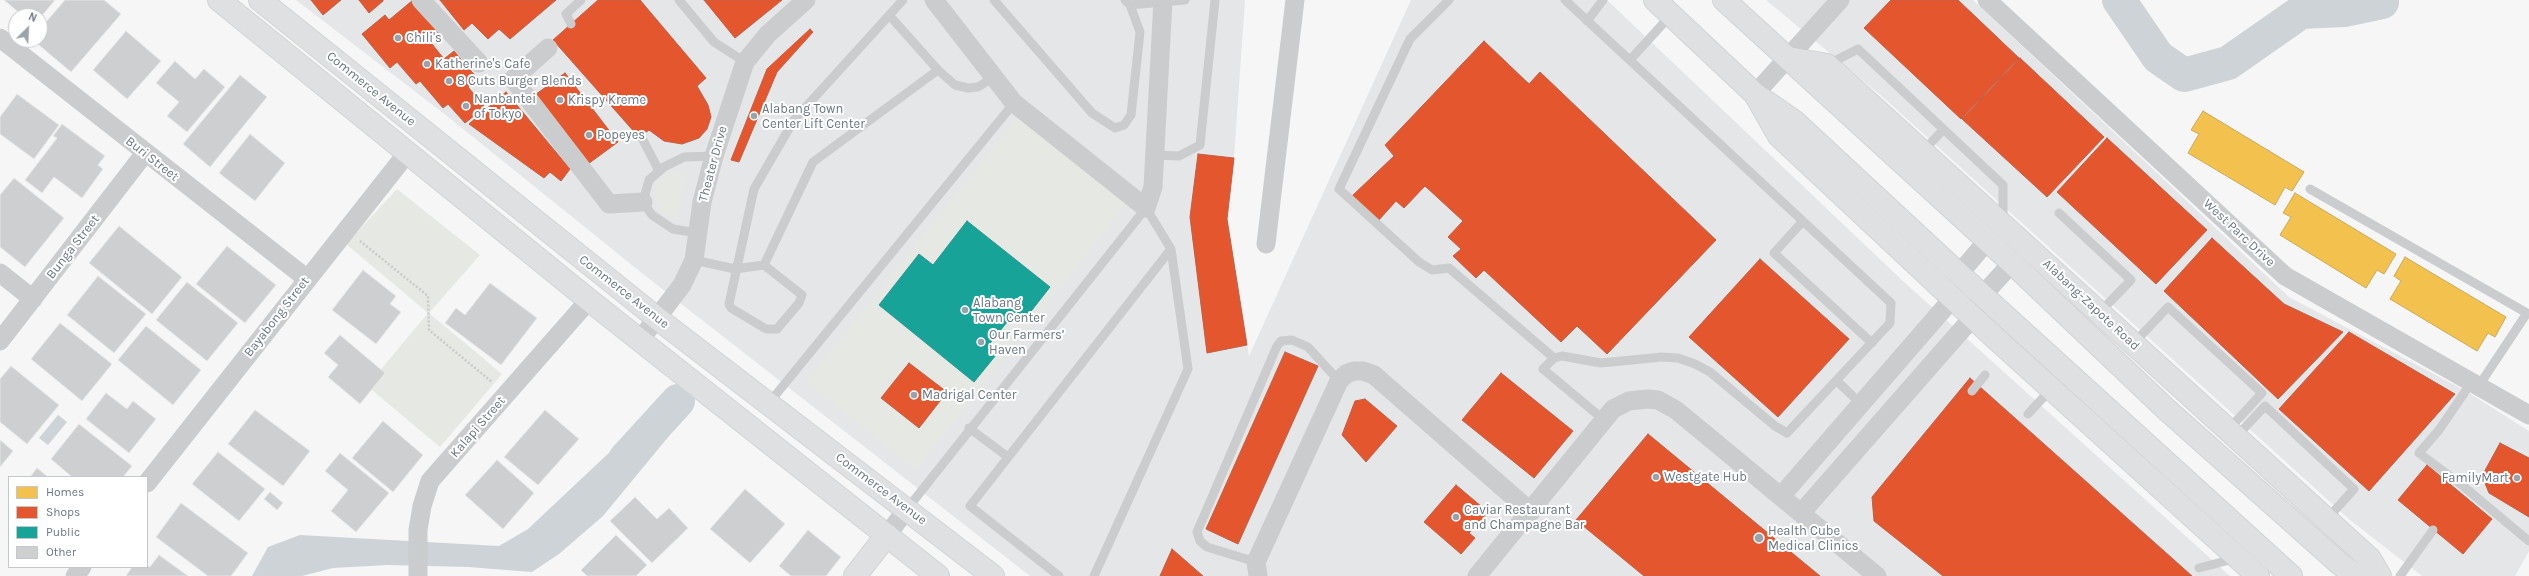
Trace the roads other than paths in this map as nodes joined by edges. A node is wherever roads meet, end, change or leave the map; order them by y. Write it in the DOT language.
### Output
graph roads {
  1 [pos="219,0"];
  2 [pos="260,0"];
  3 [pos="420,0"];
  4 [pos="581,0"];
  5 [pos="679,0"];
  6 [pos="806,0"];
  7 [pos="903,0"];
  8 [pos="934,0"];
  9 [pos="994,0"];
  10 [pos="1185,0"];
  11 [pos="1215,0"];
  12 [pos="1295,0"];
  13 [pos="1449,0"];
  14 [pos="1565,0"];
  15 [pos="1603,0"];
  16 [pos="1654,0"];
  17 [pos="1724,0"];
  18 [pos="1840,0"];
  19 [pos="1987,0"];
  20 [pos="1163,1"];
  21 [pos="1127,2"];
  22 [pos="889,15"];
  23 [pos="1670,16"];
  24 [pos="1587,21"];
  25 [pos="571,24"];
  26 [pos="0,38"];
  27 [pos="548,48"];
  28 [pos="1788,58"];
  29 [pos="1630,60"];
  30 [pos="745,62"];
  31 [pos="479,63"];
  32 [pos="1828,65"];
  33 [pos="938,70"];
  34 [pos="994,77"];
  35 [pos="1755,94"];
  36 [pos="1014,103"];
  37 [pos="1943,130"];
  38 [pos="641,136"];
  39 [pos="1923,151"];
  40 [pos="408,152"];
  41 [pos="145,154"];
  42 [pos="1155,155"];
  43 [pos="714,156"];
  44 [pos="659,171"];
  45 [pos="2310,189"];
  46 [pos="643,202"];
  47 [pos="1146,208"];
  48 [pos="2059,213"];
  49 [pos="1803,221"];
  50 [pos="2003,225"];
  51 [pos="698,233"];
  52 [pos="1987,241"];
  53 [pos="1266,244"];
  54 [pos="1171,249"];
  55 [pos="694,260"];
  56 [pos="2012,264"];
  57 [pos="764,265"];
  58 [pos="735,269"];
  59 [pos="0,273"];
  60 [pos="1959,274"];
  61 [pos="306,278"];
  62 [pos="1982,296"];
  63 [pos="1953,298"];
  64 [pos="33,299"];
  65 [pos="589,300"];
  66 [pos="2099,313"];
  67 [pos="1973,317"];
  68 [pos="658,319"];
  69 [pos="640,340"];
  70 [pos="0,341"];
  71 [pos="1872,342"];
  72 [pos="2133,344"];
  73 [pos="1554,358"];
  74 [pos="1985,375"];
  75 [pos="1339,381"];
  76 [pos="1837,381"];
  77 [pos="2474,385"];
  78 [pos="2051,389"];
  79 [pos="1972,391"];
  80 [pos="769,403"];
  81 [pos="1861,404"];
  82 [pos="2028,414"];
  83 [pos="2529,415"];
  84 [pos="1604,420"];
  85 [pos="969,428"];
  86 [pos="2232,433"];
  87 [pos="1008,457"];
  88 [pos="148,482"];
  89 [pos="1782,495"];
  90 [pos="907,509"];
  91 [pos="1531,512"];
  92 [pos="1802,512"];
  93 [pos="2327,520"];
  94 [pos="2433,530"];
  95 [pos="886,535"];
  96 [pos="2529,541"];
  97 [pos="2238,558"];
  98 [pos="81,568"];
  99 [pos="2199,568"];
  100 [pos="1257,569"];
  101 [pos="75,576"];
  102 [pos="418,576"];
  103 [pos="855,576"];
  104 [pos="938,576"];
  105 [pos="994,576"];
  106 [pos="1059,576"];
  107 [pos="1094,576"];
  108 [pos="1477,576"];
  109 [pos="1877,576"];
  110 [pos="2258,576"];
  111 [pos="2291,576"];
  112 [pos="2357,576"];
  113 [pos="2380,576"];
  114 [pos="2400,576"];
  1 -- 40 [label="main road, Commerce Avenue"];
  2 -- 68 [label="main road, Commerce Avenue"];
  3 -- 31 [label="street"];
  4 -- 25 [label="lane"];
  5 -- 30 [label="lane"];
  6 -- 30 [label="street, Theater Drive"];
  7 -- 22 [label="lane"];
  8 -- 34 [label="street"];
  9 -- 21 [label="lane"];
  10 -- 20 [label="lane"];
  11 -- 42 [label="lane"];
  12 -- 53 [label="street"];
  13 -- 73 [label="lane"];
  14 -- 24 [label="lane"];
  15 -- 24 [label="lane"];
  16 -- 23 [label="main road"];
  17 -- 28 [label="main road, Alabang-Zapote Road"];
  18 -- 28 [label="street"];
  19 -- 77 [label="street, West Parc Drive"];
  20 -- 21 [label="lane"];
  20 -- 42 [label="street"];
  22 -- 33 [label="lane"];
  22 -- 58 [label="lane"];
  23 -- 29 [label="lane"];
  23 -- 35 [label="main road"];
  24 -- 29 [label="lane"];
  26 -- 41 [label="street, Buri Street"];
  27 -- 46 [label="street"];
  28 -- 32 [label="main road"];
  28 -- 35 [label="street"];
  28 -- 52 [label="main road, Alabang-Zapote Road"];
  29 -- 49 [label="lane"];
  30 -- 43 [label="street, Theater Drive"];
  32 -- 37 [label="lane"];
  32 -- 39 [label="main road, Alabang-Zapote Road"];
  33 -- 34 [label="lane"];
  33 -- 57 [label="lane"];
  34 -- 36 [label="street"];
  35 -- 60 [label="main road"];
  35 -- 63 [label="main road"];
  36 -- 47 [label="street"];
  36 -- 80 [label="lane"];
  37 -- 39 [label="lane"];
  37 -- 50 [label="lane"];
  38 -- 44 [label="lane"];
  39 -- 50 [label="main road, Alabang-Zapote Road"];
  40 -- 61 [label="street, Bayabong Street"];
  40 -- 65 [label="main road, Commerce Avenue"];
  41 -- 61 [label="street, Buri Street"];
  41 -- 64 [label="street, Bunga Street"];
  42 -- 47 [label="street"];
  43 -- 44 [label="lane"];
  43 -- 51 [label="street, Theater Drive"];
  44 -- 46 [label="lane"];
  45 -- 77 [label="lane"];
  46 -- 51 [label="lane"];
  47 -- 54 [label="lane"];
  47 -- 85 [label="lane"];
  48 -- 66 [label="lane"];
  49 -- 71 [label="lane"];
  49 -- 71 [label="lane"];
  50 -- 66 [label="main road, Alabang-Zapote Road"];
  51 -- 55 [label="street, Theater Drive"];
  52 -- 56 [label="main road, Alabang-Zapote Road"];
  52 -- 60 [label="street"];
  54 -- 87 [label="lane"];
  54 -- 107 [label="lane"];
  55 -- 58 [label="lane"];
  55 -- 68 [label="street, Theater Drive"];
  56 -- 62 [label="street"];
  56 -- 112 [label="main road, Alabang-Zapote Road"];
  57 -- 58 [label="lane"];
  57 -- 58 [label="lane"];
  59 -- 64 [label="street"];
  60 -- 62 [label="main road"];
  60 -- 63 [label="street"];
  61 -- 88 [label="street, Bayabong Street"];
  62 -- 67 [label="street"];
  62 -- 111 [label="main road"];
  63 -- 67 [label="main road"];
  63 -- 81 [label="street"];
  64 -- 70 [label="street, Bunga Street"];
  65 -- 69 [label="main road, Commerce Avenue"];
  65 -- 102 [label="street, Kalapi Street"];
  66 -- 72 [label="main road, Alabang-Zapote Road"];
  67 -- 78 [label="main road"];
  67 -- 92 [label="street"];
  68 -- 69 [label="street, Theater Drive"];
  68 -- 80 [label="main road, Commerce Avenue"];
  69 -- 95 [label="main road, Commerce Avenue"];
  71 -- 76 [label="lane"];
  72 -- 86 [label="main road, Alabang-Zapote Road"];
  72 -- 86 [label="lane"];
  73 -- 76 [label="lane"];
  73 -- 84 [label="lane"];
  74 -- 79 [label="lane"];
  75 -- 91 [label="street"];
  75 -- 100 [label="street"];
  75 -- 100 [label="lane"];
  76 -- 81 [label="lane"];
  77 -- 83 [label="street, West Parc Drive"];
  77 -- 96 [label="lane"];
  78 -- 82 [label="lane"];
  78 -- 97 [label="main road"];
  80 -- 90 [label="main road, Commerce Avenue"];
  81 -- 89 [label="street"];
  84 -- 89 [label="street"];
  84 -- 91 [label="street"];
  85 -- 87 [label="lane"];
  85 -- 90 [label="lane"];
  86 -- 93 [label="main road, Alabang-Zapote Road"];
  86 -- 93 [label="lane"];
  87 -- 106 [label="lane"];
  89 -- 92 [label="street"];
  90 -- 95 [label="street"];
  90 -- 105 [label="main road, Commerce Avenue"];
  91 -- 108 [label="street"];
  92 -- 109 [label="street"];
  93 -- 113 [label="main road, Alabang-Zapote Road"];
  94 -- 114 [label="lane"];
  95 -- 103 [label="main road"];
  95 -- 104 [label="main road, Commerce Avenue"];
  97 -- 99 [label="lane"];
  97 -- 110 [label="main road"];
  98 -- 101 [label="street"];
}
